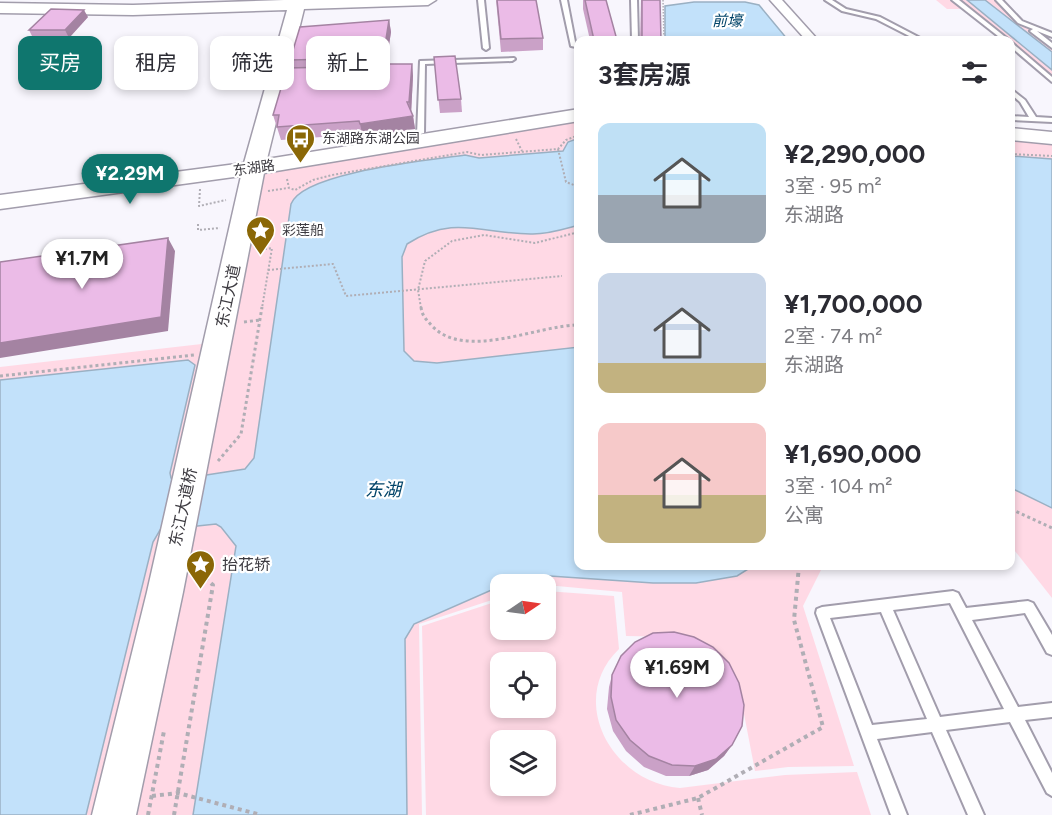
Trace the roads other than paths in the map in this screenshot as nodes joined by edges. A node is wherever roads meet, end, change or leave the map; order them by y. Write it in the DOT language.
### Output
graph roads {
  1 [pos="428,0"];
  2 [pos="481,0"];
  3 [pos="564,0"];
  4 [pos="634,0"];
  5 [pos="776,0"];
  6 [pos="828,0"];
  7 [pos="955,0"];
  8 [pos="999,0"];
  9 [pos="387,1"];
  10 [pos="297,2"];
  11 [pos="0,8"];
  12 [pos="1020,22"];
  13 [pos="1052,35"];
  14 [pos="635,36"];
  15 [pos="809,36"];
  16 [pos="913,36"];
  17 [pos="1001,36"];
  18 [pos="573,46"];
  19 [pos="1052,46"];
  20 [pos="486,48"];
  21 [pos="1015,48"];
  22 [pos="512,59"];
  23 [pos="1052,80"];
  24 [pos="1015,94"];
  25 [pos="574,109"];
  26 [pos="574,115"];
  27 [pos="1015,118"];
  28 [pos="1034,119"];
  29 [pos="1052,120"];
  30 [pos="1015,126"];
  31 [pos="1052,130"];
  32 [pos="420,133"];
  33 [pos="1015,134"];
  34 [pos="1052,138"];
  35 [pos="255,164"];
  36 [pos="0,193"];
  37 [pos="0,202"];
  38 [pos="199,433"];
  39 [pos="884,605"];
  40 [pos="962,615"];
  41 [pos="1052,648"];
  42 [pos="1052,710"];
  43 [pos="1014,715"];
  44 [pos="937,725"];
  45 [pos="868,734"];
  46 [pos="1052,788"];
  47 [pos="114,815"];
  48 [pos="899,815"];
  49 [pos="976,815"];
  1 -- 9 [label="street"];
  2 -- 20 [label="lane"];
  3 -- 18 [label="lane"];
  4 -- 14 [label="lane"];
  5 -- 15 [label="street"];
  6 -- 16 [label="lane"];
  7 -- 17 [label="lane"];
  8 -- 12 [label="lane"];
  9 -- 10 [label="street"];
  10 -- 11 [label="street"];
  10 -- 35 [label="street, 东江大道"];
  12 -- 13 [label="lane"];
  12 -- 19 [label="lane"];
  21 -- 23 [label="lane"];
  22 -- 32 [label="lane"];
  24 -- 28 [label="lane"];
  25 -- 32 [label="street, 东湖路"];
  26 -- 35 [label="street, 东湖路"];
  27 -- 28 [label="lane"];
  28 -- 29 [label="lane"];
  30 -- 31 [label="street"];
  32 -- 35 [label="street, 东湖路"];
  33 -- 34 [label="street"];
  35 -- 36 [label="street, 东湖路"];
  35 -- 37 [label="street, 东湖路"];
  35 -- 38 [label="street, 东江大道"];
  38 -- 47 [label="street, 东江大道桥"];
  39 -- 40 [label="lane"];
  39 -- 44 [label="lane"];
  39 -- 45 [label="lane"];
  40 -- 41 [label="lane"];
  40 -- 43 [label="lane"];
  42 -- 43 [label="lane"];
  43 -- 44 [label="lane"];
  43 -- 46 [label="lane"];
  44 -- 45 [label="lane"];
  44 -- 49 [label="lane"];
  45 -- 48 [label="lane"];
}
